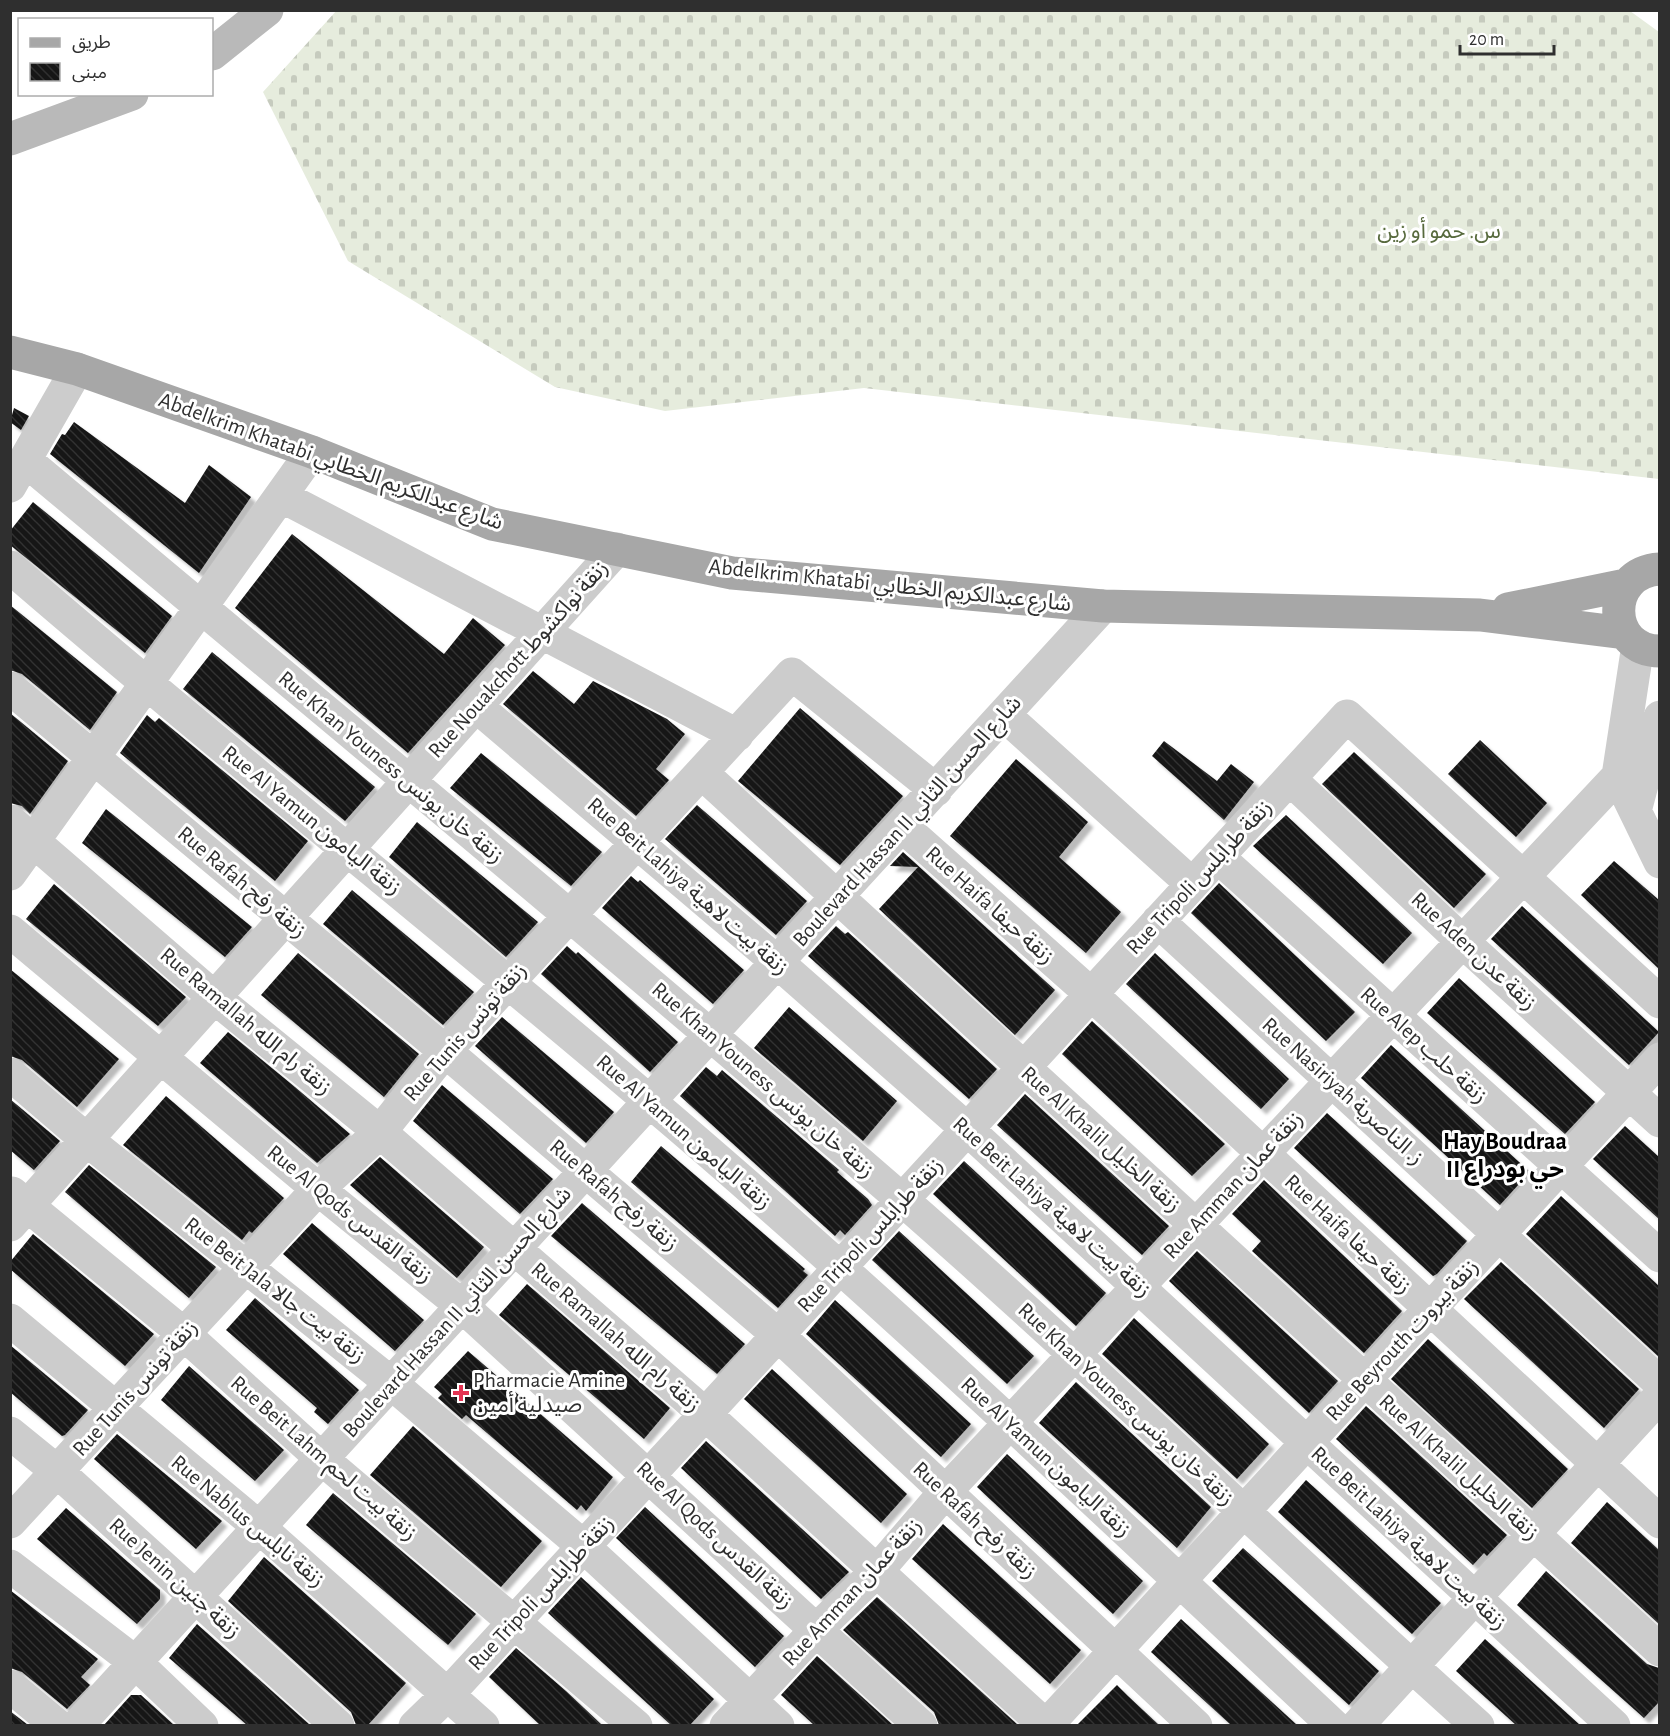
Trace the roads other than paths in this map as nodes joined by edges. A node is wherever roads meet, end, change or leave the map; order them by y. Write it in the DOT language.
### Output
graph roads {
  1 [pos="267,10"];
  2 [pos="213,53"];
  3 [pos="127,96"];
  4 [pos="10,139"];
  5 [pos="10,352"];
  6 [pos="77,369"];
  7 [pos="312,452"];
  8 [pos="18,473"];
  9 [pos="281,496"];
  10 [pos="618,549"];
  11 [pos="10,567"];
  12 [pos="1659,568"];
  13 [pos="1626,585"];
  14 [pos="1103,606"];
  15 [pos="201,607"];
  16 [pos="1480,615"];
  17 [pos="543,631"];
  18 [pos="1641,643"];
  19 [pos="146,684"];
  20 [pos="10,688"];
  21 [pos="476,706"];
  22 [pos="1004,715"];
  23 [pos="1659,717"];
  24 [pos="737,735"];
  25 [pos="92,758"];
  26 [pos="702,773"];
  27 [pos="1617,776"];
  28 [pos="1290,779"];
  29 [pos="408,782"];
  30 [pos="936,790"];
  31 [pos="1635,811"];
  32 [pos="10,821"];
  33 [pos="902,826"];
  34 [pos="36,841"];
  35 [pos="638,843"];
  36 [pos="348,849"];
  37 [pos="1218,857"];
  38 [pos="1659,862"];
  39 [pos="10,874"];
  40 [pos="1523,877"];
  41 [pos="1192,884"];
  42 [pos="837,897"];
  43 [pos="571,915"];
  44 [pos="285,919"];
  45 [pos="1158,921"];
  46 [pos="10,931"];
  47 [pos="1462,941"];
  48 [pos="777,962"];
  49 [pos="508,982"];
  50 [pos="1091,994"];
  51 [pos="215,998"];
  52 [pos="1659,1002"];
  53 [pos="1392,1016"];
  54 [pos="710,1036"];
  55 [pos="445,1051"];
  56 [pos="160,1058"];
  57 [pos="1659,1059"];
  58 [pos="1023,1068"];
  59 [pos="10,1074"];
  60 [pos="1331,1081"];
  61 [pos="1629,1092"];
  62 [pos="650,1101"];
  63 [pos="1659,1121"];
  64 [pos="967,1129"];
  65 [pos="380,1132"];
  66 [pos="87,1140"];
  67 [pos="1262,1154"];
  68 [pos="1560,1168"];
  69 [pos="586,1172"];
  70 [pos="318,1189"];
  71 [pos="902,1200"];
  72 [pos="16,1208"];
  73 [pos="1196,1225"];
  74 [pos="1499,1234"];
  75 [pos="512,1248"];
  76 [pos="1659,1256"];
  77 [pos="840,1267"];
  78 [pos="245,1268"];
  79 [pos="1139,1286"];
  80 [pos="462,1306"];
  81 [pos="1429,1310"];
  82 [pos="10,1320"];
  83 [pos="184,1334"];
  84 [pos="778,1335"];
  85 [pos="1074,1355"];
  86 [pos="1364,1380"];
  87 [pos="391,1383"];
  88 [pos="1659,1383"];
  89 [pos="1659,1396"];
  90 [pos="115,1408"];
  91 [pos="704,1413"];
  92 [pos="1010,1423"];
  93 [pos="10,1433"];
  94 [pos="1306,1443"];
  95 [pos="322,1459"];
  96 [pos="1597,1464"];
  97 [pos="58,1472"];
  98 [pos="650,1475"];
  99 [pos="945,1492"];
  100 [pos="1243,1512"];
  101 [pos="10,1522"];
  102 [pos="1659,1522"];
  103 [pos="259,1527"];
  104 [pos="1533,1534"];
  105 [pos="583,1546"];
  106 [pos="10,1566"];
  107 [pos="878,1570"];
  108 [pos="1180,1581"];
  109 [pos="195,1597"];
  110 [pos="1474,1598"];
  111 [pos="513,1623"];
  112 [pos="817,1629"];
  113 [pos="1115,1650"];
  114 [pos="1659,1650"];
  115 [pos="135,1662"];
  116 [pos="1412,1666"];
  117 [pos="10,1686"];
  118 [pos="448,1694"];
  119 [pos="750,1700"];
  120 [pos="58,1725"];
  121 [pos="77,1725"];
  122 [pos="202,1725"];
  123 [pos="338,1725"];
  124 [pos="415,1725"];
  125 [pos="483,1725"];
  126 [pos="636,1725"];
  127 [pos="726,1725"];
  128 [pos="778,1725"];
  129 [pos="921,1725"];
  130 [pos="1046,1725"];
  131 [pos="1196,1725"];
  132 [pos="1334,1725"];
  133 [pos="1357,1725"];
  134 [pos="1478,1725"];
  135 [pos="1614,1725"];
  1 -- 2 [label="main road"];
  3 -- 4 [label="main road"];
  5 -- 6 [label="main road, Abdelkrim Khatabi شارع عبدالكريم الخطابي"];
  6 -- 7 [label="main road, Abdelkrim Khatabi شارع عبدالكريم الخطابي"];
  6 -- 8 [label="street"];
  7 -- 9 [label="street"];
  7 -- 10 [label="main road, Abdelkrim Khatabi شارع عبدالكريم الخطابي"];
  8 -- 15 [label="street, Rue Khan Youness زنقة خان يونس"];
  9 -- 15 [label="street"];
  9 -- 17 [label="street"];
  10 -- 14 [label="main road, Abdelkrim Khatabi شارع عبدالكريم الخطابي"];
  10 -- 17 [label="street, Rue Nouakchott زنقة نواكشوط"];
  11 -- 19 [label="street, Rue Al Yamun زنقة اليامون"];
  12 -- 13 [label="main road"];
  13 -- 16 [label="main road, Abdelkrim Khatabi شارع عبدالكريم الخطابي"];
  13 -- 18 [label="main road"];
  14 -- 16 [label="main road, Abdelkrim Khatabi شارع عبدالكريم الخطابي"];
  14 -- 22 [label="street, Boulevard Hassan II شارع الحسن الثاني"];
  15 -- 19 [label="street"];
  15 -- 29 [label="street, Rue Khan Youness زنقة خان يونس"];
  16 -- 18 [label="main road, Abdelkrim Khatabi شارع عبدالكريم الخطابي"];
  17 -- 21 [label="street, Rue Nouakchott زنقة نواكشوط"];
  17 -- 24 [label="street"];
  18 -- 27 [label="street"];
  19 -- 25 [label="street"];
  19 -- 36 [label="street, Rue Al Yamun زنقة اليامون"];
  20 -- 25 [label="street, Rue Rafah زنقة رفح"];
  21 -- 29 [label="street, Rue Nouakchott زنقة نواكشوط"];
  21 -- 35 [label="street, Rue Beit Lahiya زنقة بيت لاهية"];
  22 -- 30 [label="street, Boulevard Hassan II شارع الحسن الثاني"];
  22 -- 41 [label="street"];
  23 -- 31 [label="street"];
  24 -- 26 [label="street, Rue Tunis زنقة تونس"];
  24 -- 30 [label="street, Rue Tunis زنقة تونس"];
  25 -- 34 [label="street"];
  25 -- 44 [label="street, Rue Rafah زنقة رفح"];
  26 -- 35 [label="street, Rue Tunis زنقة تونس"];
  26 -- 42 [label="street, Rue Al Khalil زنقة الخليل"];
  27 -- 31 [label="street"];
  27 -- 40 [label="street, Rue Amman زنقة عمان"];
  28 -- 37 [label="street, Rue Tripoli زنقة طرابلس"];
  28 -- 40 [label="street, Rue Tripoli زنقة طرابلس"];
  28 -- 47 [label="street, Rue Aden زنقة عدن"];
  29 -- 36 [label="street, Rue Nouakchott زنقة نواكشوط"];
  29 -- 43 [label="street, Rue Khan Youness زنقة خان يونس"];
  30 -- 33 [label="street, Boulevard Hassan II شارع الحسن الثاني"];
  31 -- 38 [label="street"];
  32 -- 34 [label="street, Rue Ramallah زنقة رام الله"];
  33 -- 42 [label="street, Boulevard Hassan II شارع الحسن الثاني"];
  33 -- 50 [label="street, Rue Haifa زنقة حيفا"];
  34 -- 39 [label="street"];
  34 -- 51 [label="street, Rue Ramallah زنقة رام الله"];
  35 -- 43 [label="street, Rue Tunis زنقة تونس"];
  35 -- 48 [label="street, Rue Beit Lahiya زنقة بيت لاهية"];
  36 -- 44 [label="street, Rue Nouakchott زنقة نواكشوط"];
  36 -- 49 [label="street, Rue Al Yamun زنقة اليامون"];
  37 -- 41 [label="street, Rue Tripoli زنقة طرابلس"];
  37 -- 53 [label="street, Rue Alep زنقة حلب"];
  40 -- 47 [label="street, Rue Amman زنقة عمان"];
  40 -- 52 [label="street"];
  41 -- 45 [label="street, Rue Tripoli زنقة طرابلس"];
  42 -- 48 [label="street, Boulevard Hassan II شارع الحسن الثاني"];
  42 -- 58 [label="street, Rue Al Khalil زنقة الخليل"];
  43 -- 49 [label="street, Rue Tunis زنقة تونس"];
  43 -- 54 [label="street, Rue Khan Youness زنقة خان يونس"];
  44 -- 51 [label="street, Rue Nouakchott زنقة نواكشوط"];
  44 -- 55 [label="street, Rue Rafah زنقة رفح"];
  45 -- 50 [label="street, Rue Tripoli زنقة طرابلس"];
  45 -- 60 [label="street, Rue Nasiriyah ز. الناصرية"];
  46 -- 56 [label="street, Rue Al Qods زنقة القدس"];
  47 -- 53 [label="street, Rue Amman زنقة عمان"];
  47 -- 61 [label="street, Rue Aden زنقة عدن"];
  48 -- 54 [label="street, Boulevard Hassan II شارع الحسن الثاني"];
  48 -- 64 [label="street, Rue Beit Lahiya زنقة بيت لاهية"];
  49 -- 55 [label="street, Rue Tunis زنقة تونس"];
  49 -- 62 [label="street, Rue Al Yamun زنقة اليامون"];
  50 -- 58 [label="street, Rue Tripoli زنقة طرابلس"];
  50 -- 67 [label="street, Rue Haifa زنقة حيفا"];
  51 -- 56 [label="street, Rue Nouakchott زنقة نواكشوط"];
  51 -- 65 [label="street, Rue Ramallah زنقة رام الله"];
  53 -- 60 [label="street, Rue Amman زنقة عمان"];
  53 -- 68 [label="street, Rue Alep زنقة حلب"];
  54 -- 62 [label="street, Boulevard Hassan II شارع الحسن الثاني"];
  54 -- 71 [label="street, Rue Khan Youness زنقة خان يونس"];
  55 -- 65 [label="street, Rue Tunis زنقة تونس"];
  55 -- 69 [label="street, Rue Rafah زنقة رفح"];
  56 -- 66 [label="street, Rue Nouakchott زنقة نواكشوط"];
  56 -- 70 [label="street, Rue Al Qods زنقة القدس"];
  57 -- 61 [label="street, Rue Beyrouth زنقة بيروت"];
  58 -- 64 [label="street, Rue Tripoli زنقة طرابلس"];
  58 -- 73 [label="street, Rue Al Khalil زنقة الخليل"];
  59 -- 66 [label="street, Rue Beit Jala زنقة بيت جالا"];
  60 -- 67 [label="street, Rue Amman زنقة عمان"];
  60 -- 74 [label="street, Rue Nasiriyah ز. الناصرية"];
  61 -- 63 [label="street, Rue Aden زنقة عدن"];
  61 -- 68 [label="street, Rue Beyrouth زنقة بيروت"];
  62 -- 69 [label="street, Boulevard Hassan II شارع الحسن الثاني"];
  62 -- 77 [label="street, Rue Al Yamun زنقة اليامون"];
  64 -- 71 [label="street, Rue Tripoli زنقة طرابلس"];
  64 -- 79 [label="street, Rue Beit Lahiya زنقة بيت لاهية"];
  65 -- 70 [label="street, Rue Tunis زنقة تونس"];
  65 -- 75 [label="street, Rue Ramallah زنقة رام الله"];
  66 -- 72 [label="street, Rue Nouakchott زنقة نواكشوط"];
  66 -- 78 [label="street, Rue Beit Jala زنقة بيت جالا"];
  67 -- 73 [label="street, Rue Amman زنقة عمان"];
  67 -- 81 [label="street, Rue Haifa زنقة حيفا"];
  68 -- 74 [label="street, Rue Beyrouth زنقة بيروت"];
  68 -- 76 [label="street, Rue Alep زنقة حلب"];
  69 -- 75 [label="street, Boulevard Hassan II شارع الحسن الثاني"];
  69 -- 84 [label="street, Rue Rafah زنقة رفح"];
  70 -- 78 [label="street, Rue Tunis زنقة تونس"];
  70 -- 80 [label="street, Rue Al Qods زنقة القدس"];
  71 -- 77 [label="street, Rue Tripoli زنقة طرابلس"];
  71 -- 85 [label="street, Rue Khan Youness زنقة خان يونس"];
  72 -- 83 [label="street, Rue Beit Lahm زنقة بيت لحم"];
  73 -- 79 [label="street, Rue Amman زنقة عمان"];
  73 -- 86 [label="street, Rue Al Khalil زنقة الخليل"];
  74 -- 81 [label="street, Rue Beyrouth زنقة بيروت"];
  74 -- 88 [label="street, Rue Nasiriyah ز. الناصرية"];
  75 -- 80 [label="street, Boulevard Hassan II شارع الحسن الثاني"];
  75 -- 91 [label="street, Rue Ramallah زنقة رام الله"];
  77 -- 84 [label="street, Rue Tripoli زنقة طرابلس"];
  77 -- 92 [label="street, Rue Al Yamun زنقة اليامون"];
  78 -- 83 [label="street, Rue Tunis زنقة تونس"];
  78 -- 87 [label="street, Rue Beit Jala زنقة بيت جالا"];
  79 -- 85 [label="street, Rue Amman زنقة عمان"];
  79 -- 94 [label="street, Rue Beit Lahiya زنقة بيت لاهية"];
  80 -- 87 [label="street, Boulevard Hassan II شارع الحسن الثاني"];
  80 -- 98 [label="street, Rue Al Qods زنقة القدس"];
  81 -- 86 [label="street, Rue Beyrouth زنقة بيروت"];
  81 -- 96 [label="street, Rue Haifa زنقة حيفا"];
  82 -- 90 [label="street, Rue Nablus زنقة نابلس"];
  83 -- 90 [label="street, Rue Tunis زنقة تونس"];
  83 -- 95 [label="street, Rue Beit Lahm زنقة بيت لحم"];
  84 -- 91 [label="street, Rue Tripoli زنقة طرابلس"];
  84 -- 99 [label="street, Rue Rafah زنقة رفح"];
  85 -- 92 [label="street, Rue Amman زنقة عمان"];
  85 -- 100 [label="street, Rue Khan Youness زنقة خان يونس"];
  86 -- 94 [label="street, Rue Beyrouth زنقة بيروت"];
  86 -- 104 [label="street, Rue Al Khalil زنقة الخليل"];
  87 -- 95 [label="street, Boulevard Hassan II شارع الحسن الثاني"];
  87 -- 105 [label="street, Rue Beit Jala زنقة بيت جالا"];
  89 -- 96 [label="street"];
  90 -- 97 [label="street, Rue Tunis زنقة تونس"];
  90 -- 103 [label="street, Rue Nablus زنقة نابلس"];
  91 -- 98 [label="street, Rue Tripoli زنقة طرابلس"];
  91 -- 107 [label="street, Rue Ramallah زنقة رام الله"];
  92 -- 99 [label="street, Rue Amman زنقة عمان"];
  92 -- 108 [label="street, Rue Al Yamun زنقة اليامون"];
  93 -- 97 [label="street, Rue Jenin زنقة جنين"];
  94 -- 100 [label="street, Rue Beyrouth زنقة بيروت"];
  94 -- 110 [label="street, Rue Beit Lahiya زنقة بيت لاهية"];
  95 -- 103 [label="street, Boulevard Hassan II شارع الحسن الثاني"];
  95 -- 111 [label="street, Rue Beit Lahm زنقة بيت لحم"];
  96 -- 102 [label="street, Rue Haifa زنقة حيفا"];
  96 -- 104 [label="street"];
  97 -- 101 [label="street, Rue Tunis زنقة تونس"];
  97 -- 109 [label="street, Rue Jenin زنقة جنين"];
  98 -- 105 [label="street, Rue Tripoli زنقة طرابلس"];
  98 -- 112 [label="street, Rue Al Qods زنقة القدس"];
  99 -- 107 [label="street, Rue Amman زنقة عمان"];
  99 -- 113 [label="street, Rue Rafah زنقة رفح"];
  100 -- 108 [label="street, Rue Beyrouth زنقة بيروت"];
  100 -- 116 [label="street, Rue Khan Youness زنقة خان يونس"];
  103 -- 109 [label="street, Boulevard Hassan II شارع الحسن الثاني"];
  103 -- 118 [label="street, Rue Nablus زنقة نابلس"];
  104 -- 110 [label="street"];
  104 -- 114 [label="street, Rue Al Khalil زنقة الخليل"];
  105 -- 111 [label="street, Rue Tripoli زنقة طرابلس"];
  105 -- 119 [label="street, Rue Beit Jala زنقة بيت جالا"];
  106 -- 115 [label="street"];
  107 -- 112 [label="street, Rue Amman زنقة عمان"];
  107 -- 130 [label="street, Rue Ramallah زنقة رام الله"];
  108 -- 113 [label="street, Rue Beyrouth زنقة بيروت"];
  108 -- 132 [label="street, Rue Al Yamun زنقة اليامون"];
  109 -- 115 [label="street, Boulevard Hassan II شارع الحسن الثاني"];
  109 -- 123 [label="street, Rue Jenin زنقة جنين"];
  110 -- 116 [label="street"];
  110 -- 135 [label="street, Rue Beit Lahiya زنقة بيت لاهية"];
  111 -- 118 [label="street, Rue Tripoli زنقة طرابلس"];
  111 -- 126 [label="street, Rue Beit Lahm زنقة بيت لحم"];
  112 -- 119 [label="street, Rue Amman زنقة عمان"];
  112 -- 129 [label="street, Rue Al Qods زنقة القدس"];
  113 -- 130 [label="street, Rue Beyrouth زنقة بيروت"];
  113 -- 131 [label="street, Rue Rafah زنقة رفح"];
  115 -- 121 [label="street, Boulevard Hassan II شارع الحسن الثاني"];
  115 -- 122 [label="street"];
  116 -- 133 [label="street"];
  116 -- 134 [label="street, Rue Khan Youness زنقة خان يونس"];
  117 -- 120 [label="street"];
  118 -- 124 [label="street, Rue Tripoli زنقة طرابلس"];
  118 -- 125 [label="street, Rue Nablus زنقة نابلس"];
  119 -- 127 [label="street, Rue Amman زنقة عمان"];
  119 -- 128 [label="street, Rue Beit Jala زنقة بيت جالا"];
}
